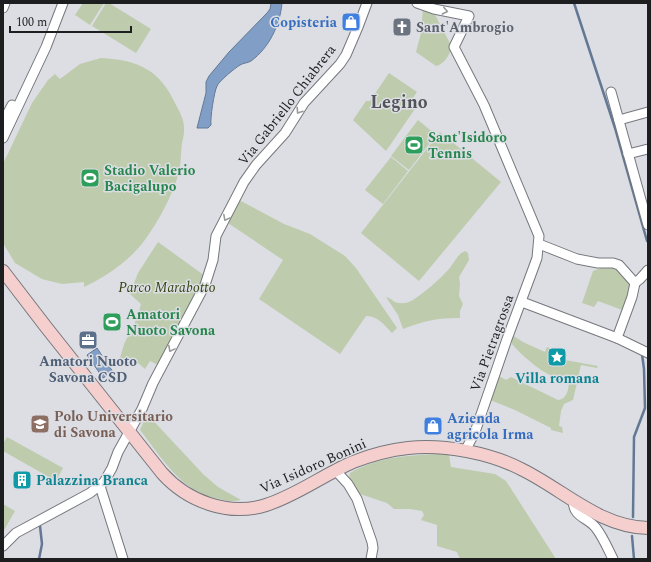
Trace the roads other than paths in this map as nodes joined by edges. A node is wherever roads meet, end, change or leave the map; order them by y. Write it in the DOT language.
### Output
graph roads {
  1 [pos="5,3"];
  2 [pos="63,3"];
  3 [pos="367,3"];
  4 [pos="420,4"];
  5 [pos="3,8"];
  6 [pos="38,63"];
  7 [pos="611,92"];
  8 [pos="648,112"];
  9 [pos="619,120"];
  10 [pos="3,122"];
  11 [pos="3,138"];
  12 [pos="648,149"];
  13 [pos="628,154"];
  14 [pos="648,187"];
  15 [pos="639,190"];
  16 [pos="648,226"];
  17 [pos="539,244"];
  18 [pos="648,270"];
  19 [pos="3,271"];
  20 [pos="635,283"];
  21 [pos="522,302"];
  22 [pos="616,338"];
  23 [pos="648,353"];
  24 [pos="130,432"];
  25 [pos="465,451"];
  26 [pos="336,471"];
  27 [pos="100,486"];
  28 [pos="573,500"];
  29 [pos="648,528"];
  30 [pos="3,546"];
  31 [pos="123,559"];
  32 [pos="371,559"];
  33 [pos="613,559"];
  1 -- 5 [label="street"];
  2 -- 6 [label="street"];
  3 -- 24 [label="street, Via Gabriello Chiabrera, one-way"];
  4 -- 17 [label="street, Via Pietragrossa, one-way"];
  6 -- 10 [label="street"];
  6 -- 11 [label="street"];
  7 -- 9 [label="street"];
  8 -- 9 [label="street"];
  9 -- 13 [label="street"];
  12 -- 13 [label="street"];
  13 -- 15 [label="street"];
  14 -- 15 [label="street"];
  15 -- 16 [label="street"];
  17 -- 20 [label="street"];
  17 -- 21 [label="street, Via Pietragrossa"];
  18 -- 20 [label="street"];
  19 -- 24 [label="street, Via Isidoro Bonini"];
  20 -- 22 [label="street"];
  21 -- 22 [label="street"];
  21 -- 25 [label="street, Via Pietragrossa"];
  22 -- 23 [label="street"];
  24 -- 26 [label="street, Via Isidoro Bonini"];
  24 -- 27 [label="street, Via Gabriello Chiabrera"];
  25 -- 26 [label="street, Via Isidoro Bonini"];
  25 -- 28 [label="street, Via Isidoro Bonini"];
  26 -- 32 [label="street"];
  27 -- 30 [label="street, Via Gabriello Chiabrera"];
  27 -- 31 [label="street"];
  28 -- 29 [label="street, Via Isidoro Bonini"];
  28 -- 33 [label="street"];
}
